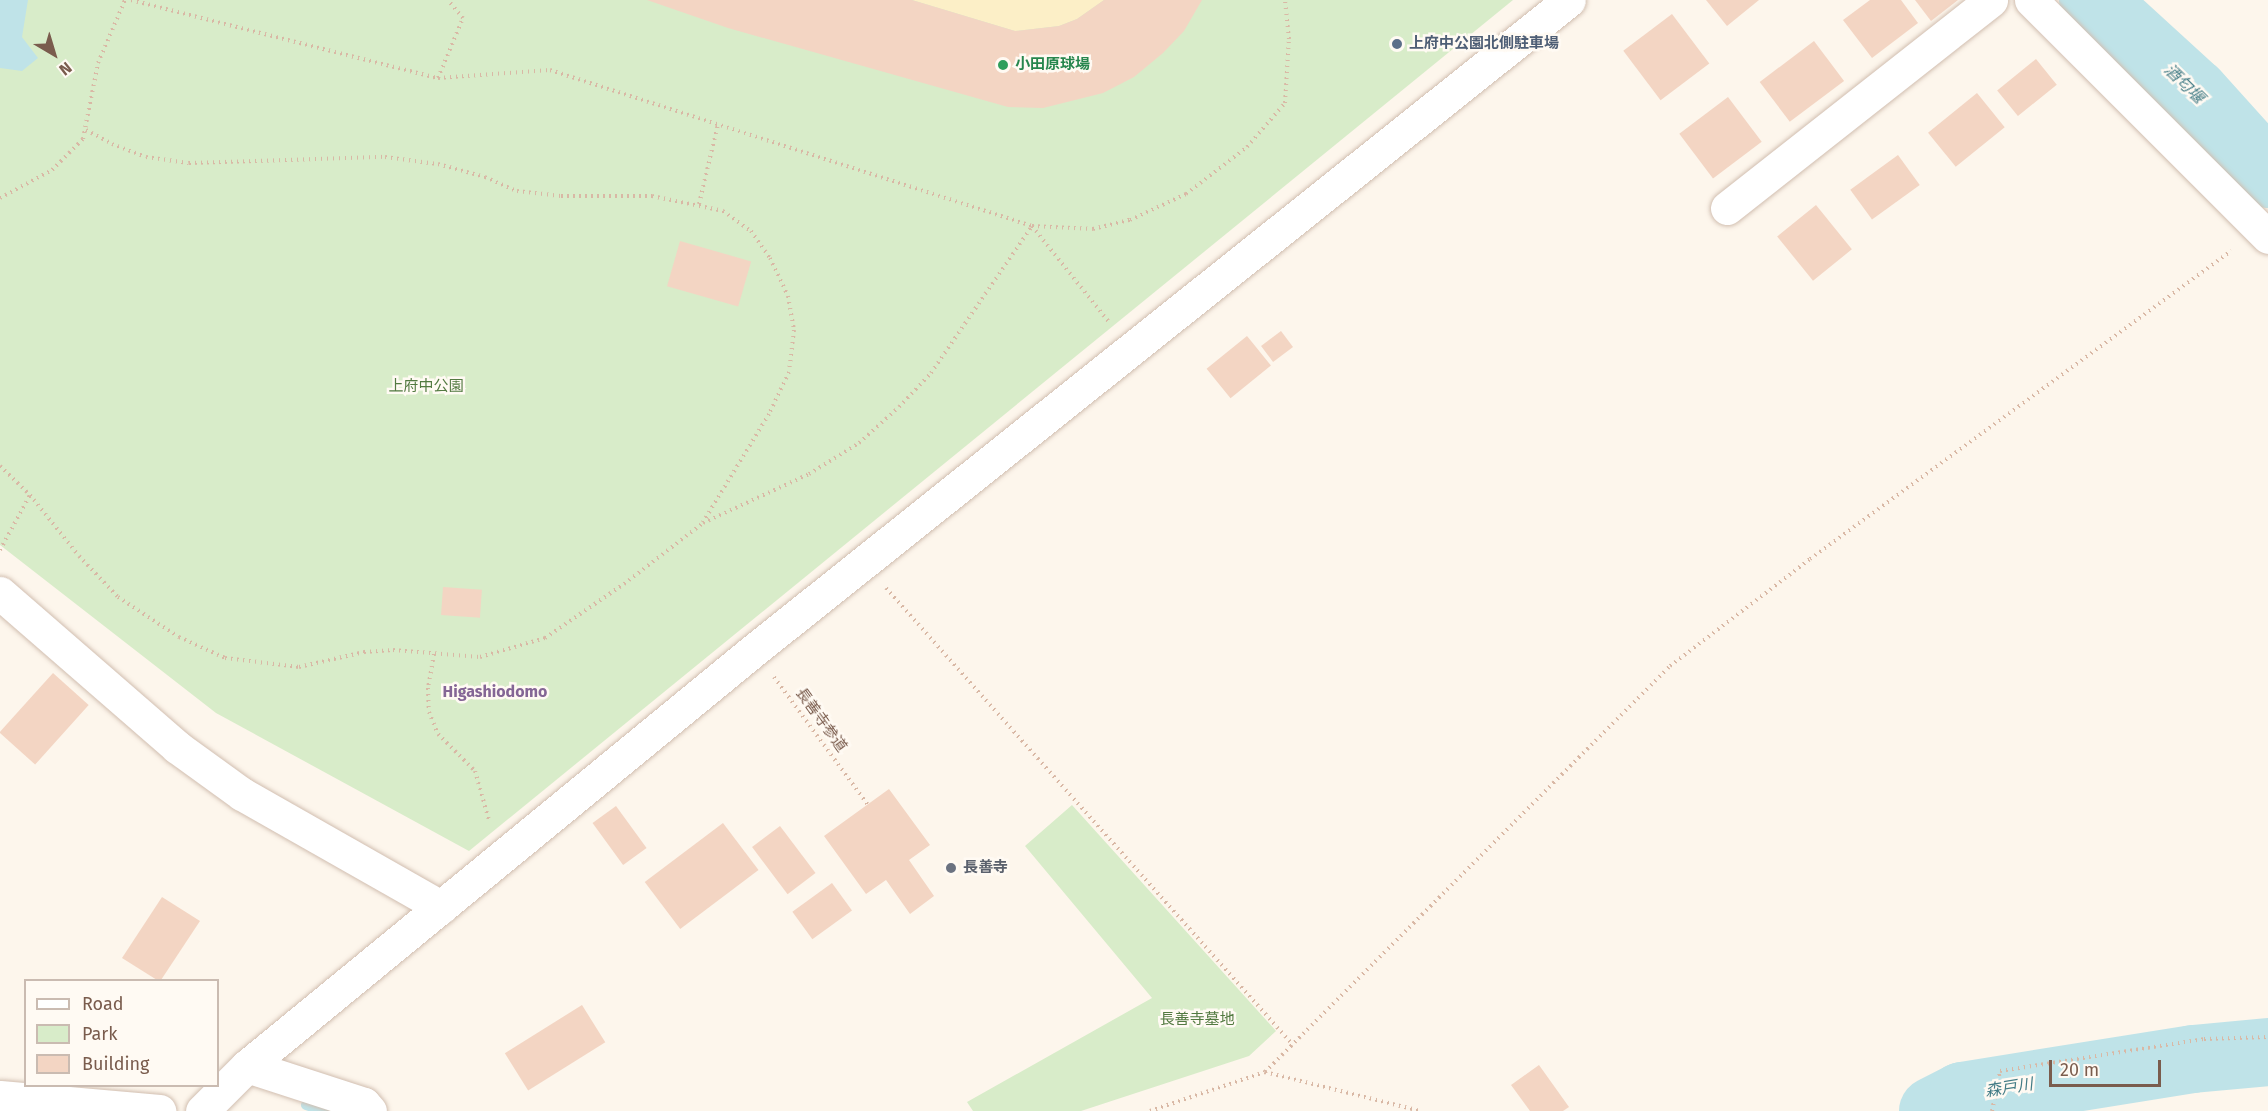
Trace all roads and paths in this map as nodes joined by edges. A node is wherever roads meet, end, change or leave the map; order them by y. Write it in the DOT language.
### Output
graph roads {
  1 [pos="125,0"];
  2 [pos="131,0"];
  3 [pos="448,0"];
  4 [pos="1285,0"];
  5 [pos="1569,0"];
  6 [pos="1991,0"];
  7 [pos="2031,0"];
  8 [pos="438,78"];
  9 [pos="718,124"];
  10 [pos="86,130"];
  11 [pos="0,198"];
  12 [pos="699,204"];
  13 [pos="1727,208"];
  14 [pos="1032,226"];
  15 [pos="2264,233"];
  16 [pos="1131,350"];
  17 [pos="0,466"];
  18 [pos="30,495"];
  19 [pos="703,523"];
  20 [pos="0,550"];
  21 [pos="864,563"];
  22 [pos="0,593"];
  23 [pos="754,650"];
  24 [pos="434,654"];
  25 [pos="868,805"];
  26 [pos="499,861"];
  27 [pos="441,907"];
  28 [pos="2268,1037"];
  29 [pos="1293,1045"];
  30 [pos="248,1066"];
  31 [pos="1265,1072"];
  32 [pos="0,1097"];
  33 [pos="159,1111"];
  34 [pos="202,1111"];
  35 [pos="370,1111"];
  36 [pos="1150,1111"];
  37 [pos="1420,1111"];
  38 [pos="1992,1111"];
  1 -- 10 [label="path"];
  2 -- 8 [label="path"];
  3 -- 8 [label="path"];
  4 -- 14 [label="path"];
  5 -- 16 [label="street"];
  6 -- 13 [label="street"];
  7 -- 15 [label="street"];
  8 -- 9 [label="path"];
  9 -- 12 [label="path"];
  9 -- 14 [label="path"];
  10 -- 11 [label="path"];
  10 -- 12 [label="path"];
  12 -- 19 [label="path"];
  14 -- 16 [label="path"];
  14 -- 19 [label="path"];
  15 -- 29 [label="path"];
  16 -- 21 [label="street"];
  17 -- 18 [label="path"];
  18 -- 20 [label="path"];
  18 -- 24 [label="path"];
  19 -- 24 [label="path"];
  21 -- 23 [label="street"];
  21 -- 29 [label="path"];
  22 -- 27 [label="street"];
  23 -- 25 [label="path, 長善寺参道"];
  23 -- 26 [label="street"];
  24 -- 26 [label="path"];
  26 -- 27 [label="street"];
  27 -- 30 [label="street"];
  28 -- 38 [label="path"];
  29 -- 31 [label="path"];
  30 -- 34 [label="street"];
  30 -- 35 [label="street"];
  31 -- 36 [label="path"];
  31 -- 37 [label="path"];
  32 -- 33 [label="street"];
}
